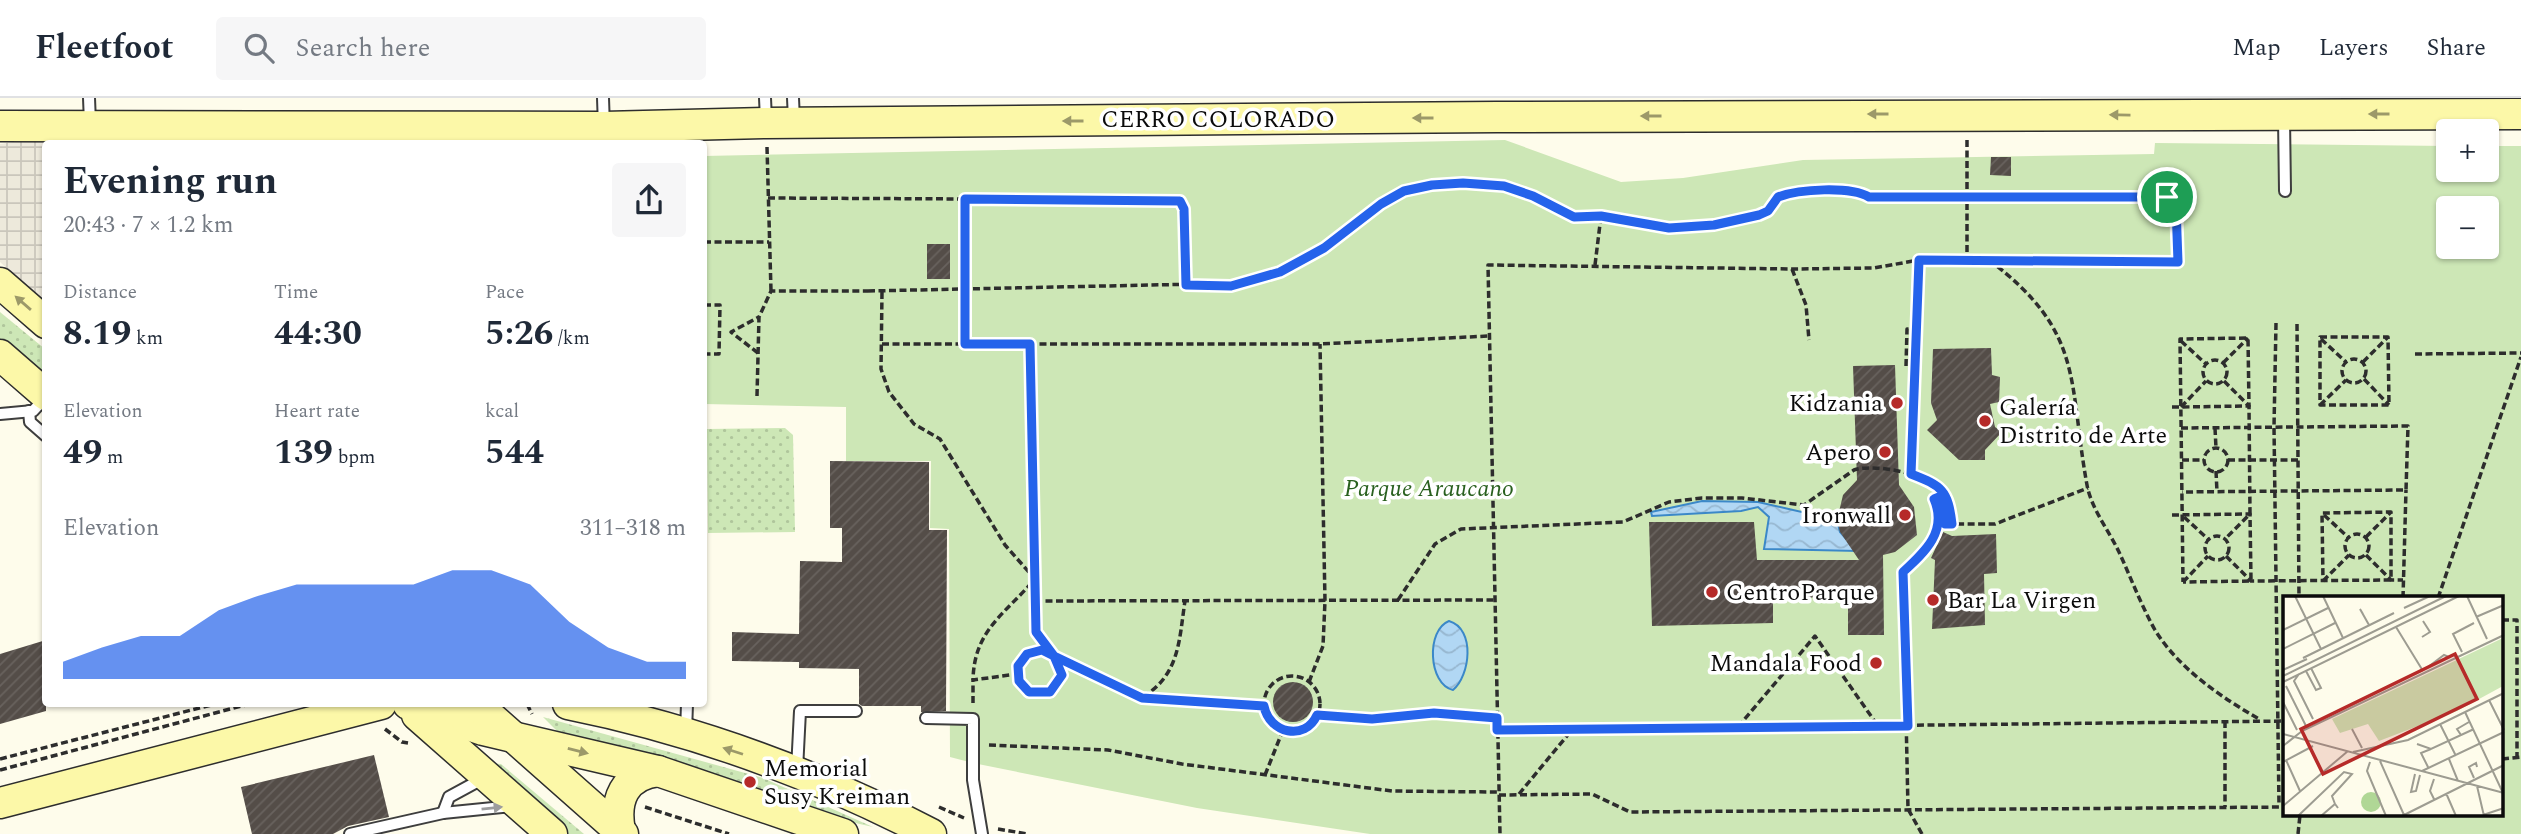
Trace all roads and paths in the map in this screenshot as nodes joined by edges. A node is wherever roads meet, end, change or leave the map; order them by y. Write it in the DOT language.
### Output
graph roads {
  1 [pos="603,98"];
  2 [pos="2446,106"];
  3 [pos="779,110"];
  4 [pos="89,112"];
  5 [pos="1966,114"];
  6 [pos="2521,114"];
  7 [pos="2284,115"];
  8 [pos="1,125"];
  9 [pos="604,127"];
  10 [pos="2285,191"];
  11 [pos="1967,194"];
  12 [pos="768,198"];
  13 [pos="965,199"];
  14 [pos="1601,216"];
  15 [pos="707,242"];
  16 [pos="769,242"];
  17 [pos="1919,260"];
  18 [pos="1989,260"];
  19 [pos="1967,261"];
  20 [pos="1595,265"];
  21 [pos="1792,269"];
  22 [pos="0,284"];
  23 [pos="1186,285"];
  24 [pos="966,289"];
  25 [pos="771,291"];
  26 [pos="868,291"];
  27 [pos="707,305"];
  28 [pos="759,317"];
  29 [pos="42,320"];
  30 [pos="2276,323"];
  31 [pos="2297,324"];
  32 [pos="1916,330"];
  33 [pos="731,332"];
  34 [pos="719,333"];
  35 [pos="1489,336"];
  36 [pos="2320,337"];
  37 [pos="2388,337"];
  38 [pos="2248,338"];
  39 [pos="2180,339"];
  40 [pos="1809,340"];
  41 [pos="882,344"];
  42 [pos="965,344"];
  43 [pos="1030,344"];
  44 [pos="1320,344"];
  45 [pos="758,353"];
  46 [pos="707,354"];
  47 [pos="2415,354"];
  48 [pos="0,355"];
  49 [pos="2521,355"];
  50 [pos="2346,362"];
  51 [pos="2363,362"];
  52 [pos="2223,363"];
  53 [pos="2206,364"];
  54 [pos="1906,366"];
  55 [pos="2364,379"];
  56 [pos="2346,380"];
  57 [pos="2206,381"];
  58 [pos="2224,381"];
  59 [pos="757,396"];
  60 [pos="40,401"];
  61 [pos="2320,405"];
  62 [pos="2389,405"];
  63 [pos="2249,406"];
  64 [pos="2172,407"];
  65 [pos="2180,407"];
  66 [pos="0,414"];
  67 [pos="2274,427"];
  68 [pos="2298,427"];
  69 [pos="2181,428"];
  70 [pos="2215,428"];
  71 [pos="2250,428"];
  72 [pos="42,432"];
  73 [pos="2216,448"];
  74 [pos="2181,460"];
  75 [pos="2204,460"];
  76 [pos="2228,460"];
  77 [pos="2250,460"];
  78 [pos="2274,460"];
  79 [pos="2298,460"];
  80 [pos="2216,471"];
  81 [pos="1911,474"];
  82 [pos="2088,488"];
  83 [pos="2406,490"];
  84 [pos="2250,491"];
  85 [pos="2275,491"];
  86 [pos="2298,491"];
  87 [pos="2182,492"];
  88 [pos="2217,492"];
  89 [pos="2390,512"];
  90 [pos="2322,513"];
  91 [pos="2250,514"];
  92 [pos="2172,515"];
  93 [pos="2182,516"];
  94 [pos="1952,524"];
  95 [pos="1493,526"];
  96 [pos="2366,537"];
  97 [pos="2349,538"];
  98 [pos="2208,539"];
  99 [pos="2225,539"];
  100 [pos="2348,555"];
  101 [pos="2366,555"];
  102 [pos="2208,556"];
  103 [pos="2226,556"];
  104 [pos="1035,579"];
  105 [pos="2392,580"];
  106 [pos="2403,580"];
  107 [pos="2251,581"];
  108 [pos="2276,581"];
  109 [pos="2299,581"];
  110 [pos="2323,581"];
  111 [pos="2183,582"];
  112 [pos="2299,596"];
  113 [pos="2403,596"];
  114 [pos="2439,596"];
  115 [pos="1398,600"];
  116 [pos="1494,600"];
  117 [pos="1035,601"];
  118 [pos="1185,601"];
  119 [pos="1325,601"];
  120 [pos="2504,620"];
  121 [pos="1054,656"];
  122 [pos="1017,674"];
  123 [pos="973,680"];
  124 [pos="1309,682"];
  125 [pos="1142,698"];
  126 [pos="1264,706"];
  127 [pos="203,707"];
  128 [pos="238,707"];
  129 [pos="369,707"];
  130 [pos="409,707"];
  131 [pos="414,707"];
  132 [pos="479,707"];
  133 [pos="580,707"];
  134 [pos="687,707"];
  135 [pos="856,711"];
  136 [pos="1317,715"];
  137 [pos="926,718"];
  138 [pos="1497,718"];
  139 [pos="973,719"];
  140 [pos="2261,720"];
  141 [pos="2225,721"];
  142 [pos="2278,721"];
  143 [pos="2283,721"];
  144 [pos="1878,726"];
  145 [pos="1908,726"];
  146 [pos="1738,727"];
  147 [pos="1283,730"];
  148 [pos="1497,730"];
  149 [pos="1571,730"];
  150 [pos="686,734"];
  151 [pos="512,735"];
  152 [pos="973,744"];
  153 [pos="2519,758"];
  154 [pos="0,759"];
  155 [pos="0,770"];
  156 [pos="658,771"];
  157 [pos="797,772"];
  158 [pos="1265,775"];
  159 [pos="487,776"];
  160 [pos="1499,793"];
  161 [pos="1519,794"];
  162 [pos="0,803"];
  163 [pos="520,805"];
  164 [pos="2279,806"];
  165 [pos="2225,807"];
  166 [pos="2283,807"];
  167 [pos="1908,809"];
  168 [pos="443,813"];
  169 [pos="2300,816"];
  170 [pos="982,830"];
  171 [pos="621,832"];
  172 [pos="350,834"];
  173 [pos="552,834"];
  174 [pos="843,834"];
  175 [pos="931,834"];
  176 [pos="1028,834"];
  177 [pos="1500,834"];
  178 [pos="1922,834"];
  179 [pos="2298,834"];
  1 -- 9 [label="lane"];
  2 -- 6 [label="street, CERRO COLORADO"];
  2 -- 7 [label="street, CERRO COLORADO, one-way"];
  5 -- 3 [label="street, CERRO COLORADO, one-way"];
  3 -- 9 [label="street, CERRO COLORADO"];
  3 -- 12 [label="path"];
  4 -- 8 [label="street, CERRO COLORADO"];
  4 -- 9 [label="street, CERRO COLORADO"];
  7 -- 5 [label="street, CERRO COLORADO, one-way"];
  5 -- 11 [label="path"];
  7 -- 10 [label="lane"];
  11 -- 14 [label="path"];
  11 -- 18 [label="path"];
  11 -- 19 [label="path"];
  12 -- 13 [label="path"];
  12 -- 16 [label="path"];
  13 -- 23 [label="path"];
  13 -- 24 [label="path"];
  14 -- 20 [label="path"];
  14 -- 23 [label="path"];
  15 -- 16 [label="path"];
  16 -- 25 [label="path"];
  17 -- 19 [label="path"];
  17 -- 21 [label="path"];
  17 -- 32 [label="path"];
  18 -- 19 [label="path"];
  18 -- 82 [label="path"];
  20 -- 21 [label="path"];
  20 -- 35 [label="path"];
  21 -- 40 [label="path"];
  29 -- 22 [label="street, one-way"];
  23 -- 24 [label="path"];
  24 -- 26 [label="path"];
  24 -- 42 [label="path"];
  25 -- 26 [label="path"];
  25 -- 28 [label="path"];
  26 -- 41 [label="path"];
  27 -- 34 [label="path"];
  28 -- 33 [label="path"];
  28 -- 45 [label="path"];
  30 -- 67 [label="path"];
  31 -- 68 [label="path"];
  32 -- 54 [label="path"];
  32 -- 81 [label="path"];
  33 -- 34 [label="path"];
  33 -- 45 [label="path"];
  34 -- 46 [label="path"];
  35 -- 44 [label="path"];
  35 -- 95 [label="path"];
  36 -- 37 [label="path"];
  36 -- 50 [label="path"];
  36 -- 61 [label="path"];
  37 -- 51 [label="path"];
  37 -- 62 [label="path"];
  38 -- 39 [label="path"];
  38 -- 52 [label="path"];
  38 -- 63 [label="path"];
  39 -- 53 [label="path"];
  39 -- 65 [label="path"];
  41 -- 42 [label="path"];
  41 -- 104 [label="path"];
  42 -- 43 [label="path"];
  43 -- 44 [label="path"];
  43 -- 104 [label="path"];
  44 -- 119 [label="path"];
  45 -- 59 [label="path"];
  47 -- 49 [label="path"];
  48 -- 60 [label="street"];
  49 -- 114 [label="path"];
  50 -- 51 [label="path"];
  50 -- 56 [label="path"];
  51 -- 55 [label="path"];
  52 -- 53 [label="path"];
  52 -- 58 [label="path"];
  53 -- 57 [label="path"];
  55 -- 56 [label="path"];
  55 -- 62 [label="path"];
  56 -- 61 [label="path"];
  57 -- 58 [label="path"];
  57 -- 65 [label="path"];
  58 -- 63 [label="path"];
  60 -- 66 [label="lane"];
  60 -- 72 [label="lane"];
  61 -- 62 [label="path"];
  63 -- 65 [label="path"];
  63 -- 71 [label="path"];
  64 -- 65 [label="path"];
  65 -- 69 [label="path"];
  67 -- 68 [label="path"];
  67 -- 71 [label="path"];
  67 -- 78 [label="path"];
  68 -- 79 [label="path"];
  68 -- 83 [label="path"];
  69 -- 70 [label="path"];
  69 -- 74 [label="path"];
  70 -- 71 [label="path"];
  70 -- 73 [label="path"];
  71 -- 77 [label="path"];
  73 -- 75 [label="path"];
  73 -- 76 [label="path"];
  74 -- 75 [label="path"];
  74 -- 87 [label="path"];
  75 -- 80 [label="path"];
  76 -- 77 [label="path"];
  76 -- 80 [label="path"];
  77 -- 78 [label="path"];
  77 -- 84 [label="path"];
  78 -- 79 [label="path"];
  78 -- 85 [label="path"];
  79 -- 86 [label="path"];
  80 -- 88 [label="path"];
  81 -- 94 [label="path"];
  81 -- 95 [label="path"];
  82 -- 94 [label="path"];
  82 -- 140 [label="path"];
  83 -- 86 [label="path"];
  83 -- 106 [label="path"];
  84 -- 85 [label="path"];
  84 -- 88 [label="path"];
  84 -- 91 [label="path"];
  85 -- 86 [label="path"];
  85 -- 108 [label="path"];
  86 -- 109 [label="path"];
  87 -- 88 [label="path"];
  87 -- 93 [label="path"];
  89 -- 90 [label="path"];
  89 -- 96 [label="path"];
  89 -- 105 [label="path"];
  90 -- 97 [label="path"];
  90 -- 110 [label="path"];
  91 -- 93 [label="path"];
  91 -- 99 [label="path"];
  91 -- 107 [label="path"];
  92 -- 93 [label="path"];
  93 -- 98 [label="path"];
  93 -- 111 [label="path"];
  94 -- 145 [label="path"];
  95 -- 115 [label="path"];
  95 -- 116 [label="path"];
  96 -- 97 [label="path"];
  96 -- 101 [label="path"];
  97 -- 100 [label="path"];
  98 -- 99 [label="path"];
  98 -- 102 [label="path"];
  99 -- 103 [label="path"];
  100 -- 101 [label="path"];
  100 -- 110 [label="path"];
  101 -- 105 [label="path"];
  102 -- 103 [label="path"];
  102 -- 111 [label="path"];
  103 -- 107 [label="path"];
  104 -- 117 [label="path"];
  104 -- 123 [label="path"];
  105 -- 106 [label="path"];
  105 -- 110 [label="path"];
  106 -- 113 [label="path"];
  107 -- 108 [label="path"];
  107 -- 111 [label="path"];
  108 -- 109 [label="path"];
  108 -- 142 [label="path"];
  109 -- 110 [label="path"];
  109 -- 112 [label="path"];
  115 -- 116 [label="path"];
  115 -- 119 [label="path"];
  116 -- 138 [label="path"];
  117 -- 118 [label="path"];
  117 -- 121 [label="path"];
  118 -- 119 [label="path"];
  118 -- 125 [label="path"];
  119 -- 124 [label="path"];
  120 -- 153 [label="path"];
  121 -- 122 [label="path"];
  121 -- 122 [label="path"];
  121 -- 125 [label="path"];
  122 -- 123 [label="path"];
  123 -- 139 [label="path"];
  124 -- 126 [label="path"];
  124 -- 136 [label="path"];
  125 -- 126 [label="path"];
  126 -- 147 [label="path"];
  127 -- 154 [label="path"];
  128 -- 155 [label="path"];
  129 -- 162 [label="street"];
  130 -- 159 [label="street"];
  131 -- 151 [label="street"];
  132 -- 151 [label="street"];
  133 -- 150 [label="street"];
  134 -- 150 [label="lane"];
  135 -- 157 [label="lane"];
  136 -- 138 [label="path"];
  136 -- 147 [label="path"];
  137 -- 139 [label="lane"];
  138 -- 148 [label="path"];
  139 -- 152 [label="lane"];
  140 -- 141 [label="path"];
  140 -- 142 [label="path"];
  141 -- 145 [label="path"];
  141 -- 165 [label="path"];
  142 -- 143 [label="path"];
  142 -- 164 [label="path"];
  144 -- 145 [label="path"];
  144 -- 146 [label="path"];
  144 -- 146 [label="path"];
  145 -- 167 [label="path"];
  146 -- 149 [label="path"];
  147 -- 158 [label="path"];
  148 -- 149 [label="path"];
  148 -- 160 [label="path"];
  149 -- 161 [label="path"];
  157 -- 150 [label="street, one-way"];
  151 -- 156 [label="street, one-way"];
  151 -- 171 [label="street"];
  152 -- 158 [label="path"];
  152 -- 170 [label="lane"];
  156 -- 171 [label="street"];
  156 -- 174 [label="street"];
  157 -- 175 [label="street"];
  158 -- 160 [label="path"];
  159 -- 163 [label="street"];
  159 -- 168 [label="lane"];
  160 -- 161 [label="path"];
  160 -- 177 [label="path"];
  161 -- 167 [label="path"];
  168 -- 163 [label="lane, one-way"];
  163 -- 173 [label="street"];
  164 -- 165 [label="path"];
  164 -- 166 [label="path"];
  165 -- 167 [label="path"];
  167 -- 178 [label="path"];
  168 -- 172 [label="lane"];
  169 -- 179 [label="path"];
  170 -- 176 [label="path"];
}
